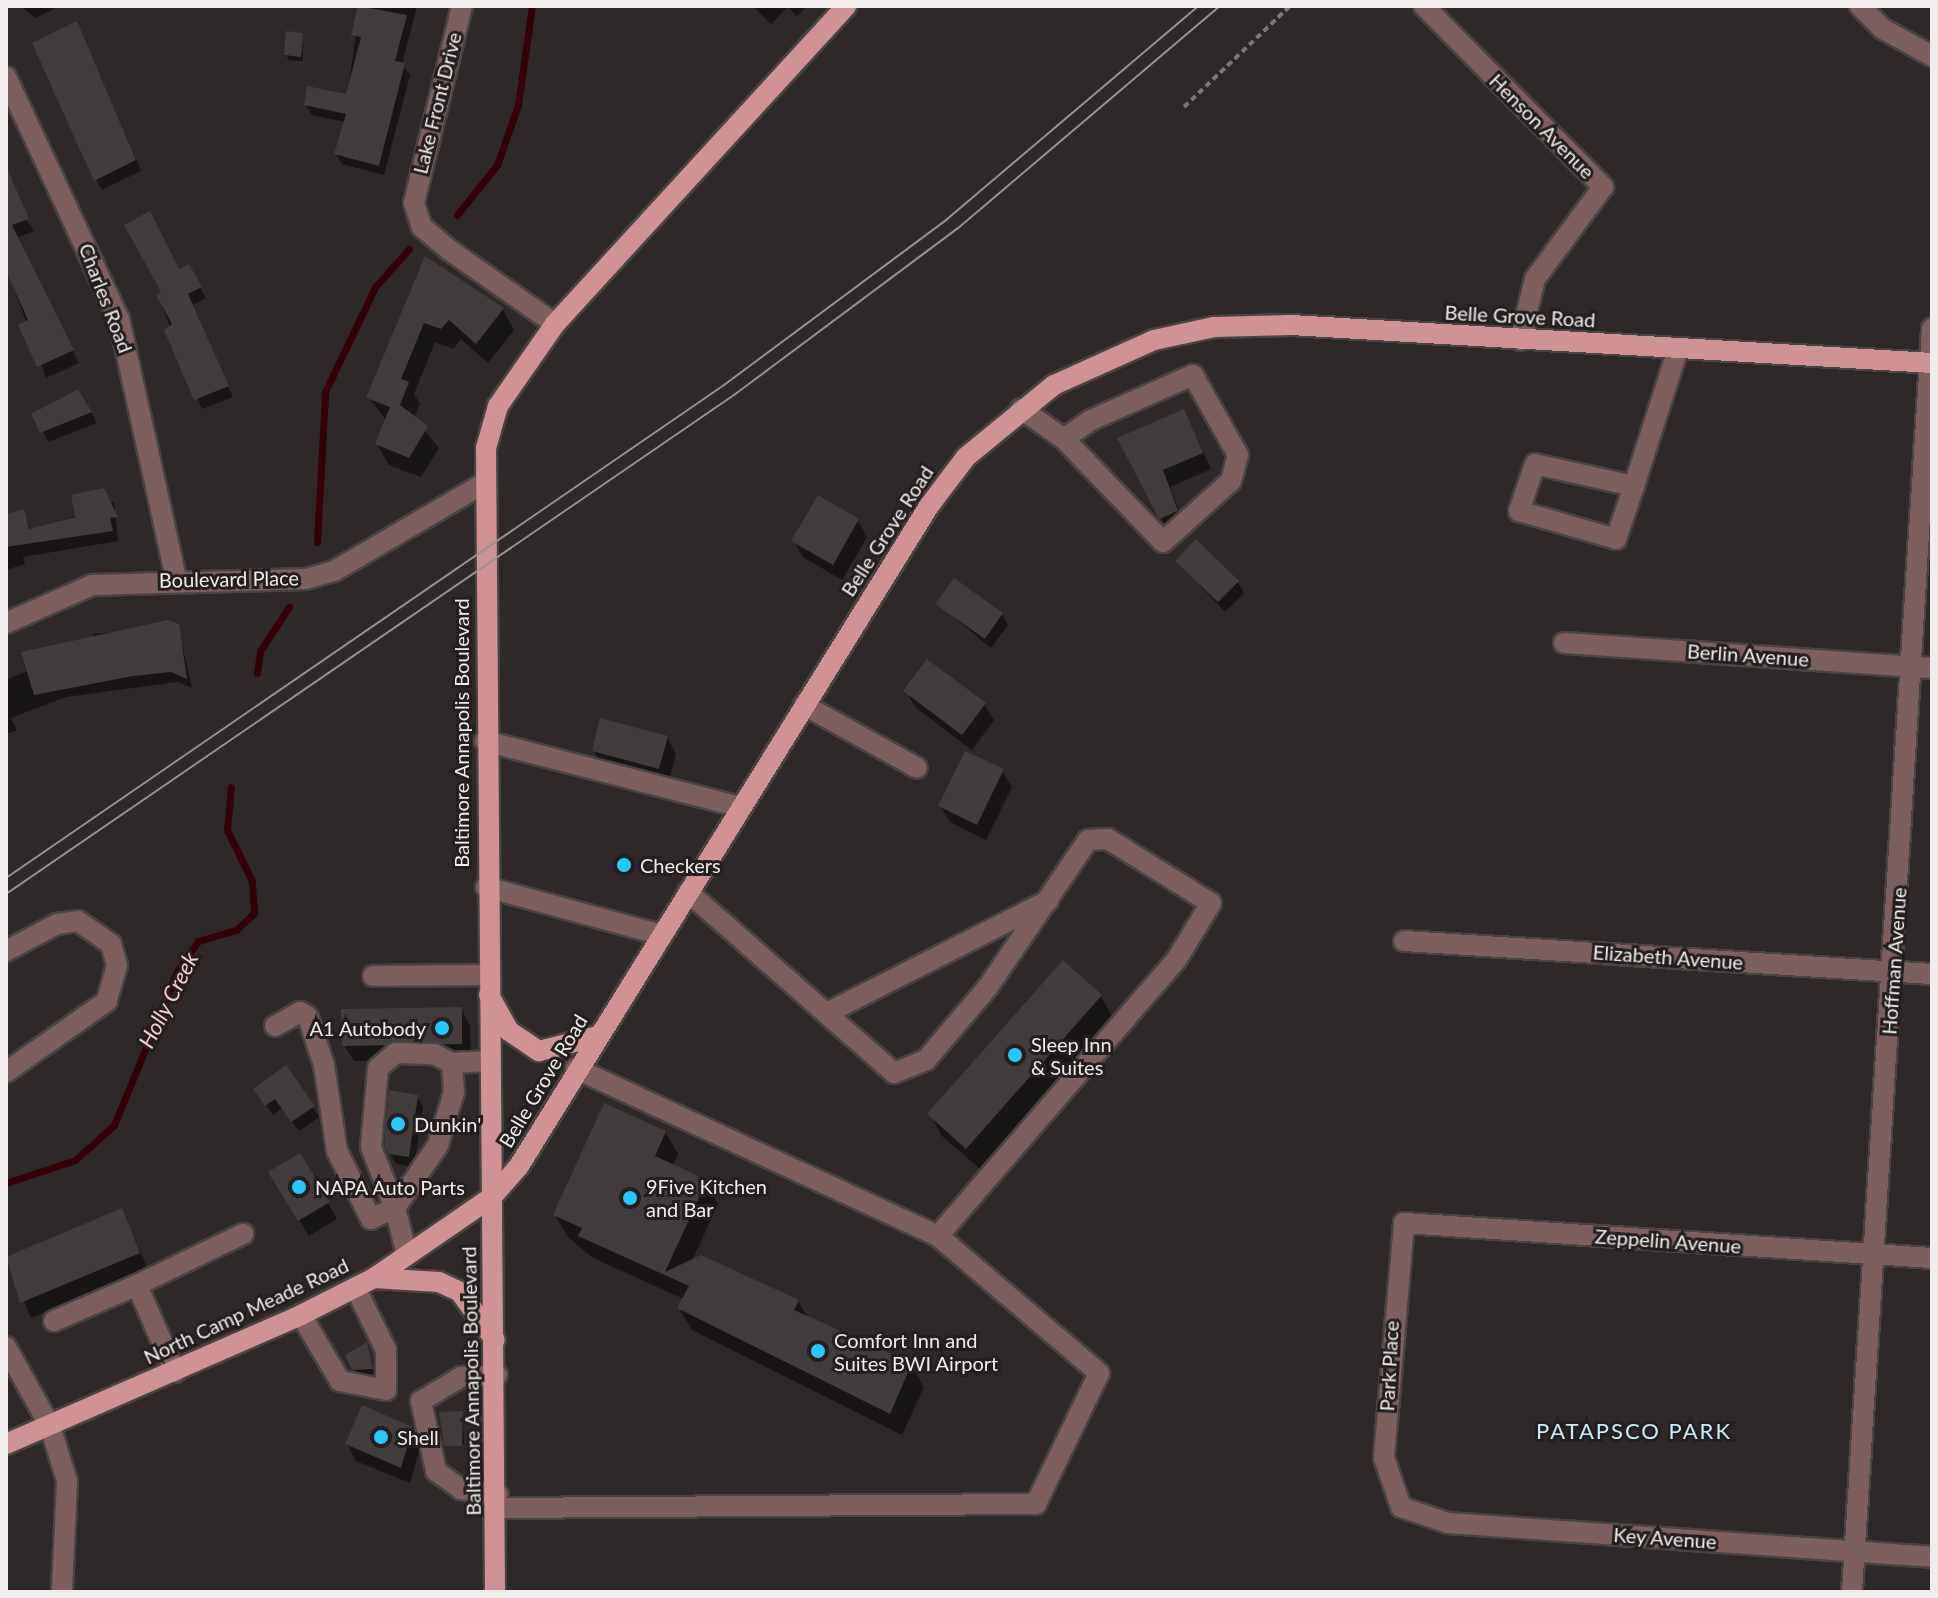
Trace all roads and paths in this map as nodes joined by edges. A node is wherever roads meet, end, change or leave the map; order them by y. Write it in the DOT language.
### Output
graph roads {
  1 [pos="462,6"];
  2 [pos="846,6"];
  3 [pos="1290,6"];
  4 [pos="1424,6"];
  5 [pos="1860,6"];
  6 [pos="1931,56"];
  7 [pos="6,77"];
  8 [pos="1184,107"];
  9 [pos="555,324"];
  10 [pos="1932,329"];
  11 [pos="1520,340"];
  12 [pos="1678,349"];
  13 [pos="1931,363"];
  14 [pos="1021,409"];
  15 [pos="1064,439"];
  16 [pos="483,484"];
  17 [pos="1634,486"];
  18 [pos="176,578"];
  19 [pos="6,623"];
  20 [pos="1564,643"];
  21 [pos="1922,667"];
  22 [pos="804,705"];
  23 [pos="485,741"];
  24 [pos="917,768"];
  25 [pos="741,807"];
  26 [pos="486,887"];
  27 [pos="688,892"];
  28 [pos="1049,900"];
  29 [pos="661,935"];
  30 [pos="1404,941"];
  31 [pos="6,951"];
  32 [pos="1894,972"];
  33 [pos="1932,974"];
  34 [pos="373,976"];
  35 [pos="487,984"];
  36 [pos="827,1013"];
  37 [pos="275,1026"];
  38 [pos="598,1036"];
  39 [pos="489,1061"];
  40 [pos="452,1063"];
  41 [pos="576,1069"];
  42 [pos="6,1072"];
  43 [pos="492,1197"];
  44 [pos="395,1208"];
  45 [pos="1404,1223"];
  46 [pos="243,1234"];
  47 [pos="938,1236"];
  48 [pos="1875,1254"];
  49 [pos="407,1255"];
  50 [pos="1932,1258"];
  51 [pos="374,1278"];
  52 [pos="137,1285"];
  53 [pos="355,1287"];
  54 [pos="301,1315"];
  55 [pos="54,1321"];
  56 [pos="497,1343"];
  57 [pos="6,1347"];
  58 [pos="175,1372"];
  59 [pos="497,1375"];
  60 [pos="386,1390"];
  61 [pos="421,1401"];
  62 [pos="50,1426"];
  63 [pos="6,1444"];
  64 [pos="498,1501"];
  65 [pos="1401,1507"];
  66 [pos="1855,1552"];
  67 [pos="1932,1557"];
  68 [pos="62,1592"];
  69 [pos="495,1592"];
  70 [pos="1852,1592"];
  1 -- 9 [label="street, Lake Front Drive"];
  2 -- 9 [label="main road, Baltimore Annapolis Boulevard"];
  3 -- 8 [label="path"];
  4 -- 11 [label="street, Henson Avenue"];
  5 -- 6 [label="street"];
  7 -- 18 [label="street, Charles Road"];
  9 -- 16 [label="main road, Baltimore Annapolis Boulevard"];
  10 -- 13 [label="street, Hoffman Avenue"];
  11 -- 12 [label="main road, Belle Grove Road"];
  11 -- 14 [label="main road, Belle Grove Road"];
  12 -- 13 [label="main road, Belle Grove Road"];
  12 -- 17 [label="street"];
  13 -- 21 [label="street, Hoffman Avenue"];
  14 -- 15 [label="street"];
  14 -- 22 [label="main road, Belle Grove Road"];
  15 -- 15 [label="street"];
  16 -- 18 [label="street, Boulevard Place"];
  16 -- 23 [label="main road, Baltimore Annapolis Boulevard"];
  17 -- 17 [label="street"];
  18 -- 19 [label="street, Boulevard Place"];
  20 -- 21 [label="street, Berlin Avenue"];
  21 -- 32 [label="street, Hoffman Avenue"];
  22 -- 24 [label="street"];
  22 -- 25 [label="main road, Belle Grove Road"];
  23 -- 25 [label="street"];
  23 -- 26 [label="main road, Baltimore Annapolis Boulevard"];
  25 -- 27 [label="main road, Belle Grove Road"];
  26 -- 29 [label="street"];
  26 -- 35 [label="main road, Baltimore Annapolis Boulevard"];
  27 -- 29 [label="main road, Belle Grove Road"];
  27 -- 36 [label="street"];
  28 -- 36 [label="street"];
  28 -- 36 [label="street"];
  28 -- 47 [label="street"];
  29 -- 38 [label="main road, Belle Grove Road"];
  30 -- 32 [label="street, Elizabeth Avenue"];
  31 -- 42 [label="street"];
  32 -- 33 [label="street, Elizabeth Avenue"];
  32 -- 48 [label="street, Hoffman Avenue"];
  34 -- 35 [label="street"];
  35 -- 38 [label="main road"];
  35 -- 39 [label="main road, Baltimore Annapolis Boulevard"];
  37 -- 44 [label="street"];
  38 -- 41 [label="main road, Belle Grove Road"];
  39 -- 40 [label="street"];
  39 -- 43 [label="main road, Baltimore Annapolis Boulevard"];
  40 -- 44 [label="street"];
  40 -- 44 [label="street"];
  41 -- 43 [label="main road, Belle Grove Road"];
  41 -- 47 [label="street"];
  43 -- 49 [label="main road, North Camp Meade Road"];
  43 -- 56 [label="main road, Baltimore Annapolis Boulevard"];
  44 -- 49 [label="street"];
  45 -- 48 [label="street, Zeppelin Avenue"];
  45 -- 65 [label="street, Park Place"];
  46 -- 52 [label="street"];
  47 -- 64 [label="street"];
  48 -- 50 [label="street, Zeppelin Avenue"];
  48 -- 66 [label="street, Hoffman Avenue"];
  49 -- 51 [label="main road, North Camp Meade Road"];
  51 -- 53 [label="main road, North Camp Meade Road"];
  51 -- 56 [label="main road"];
  52 -- 55 [label="street"];
  52 -- 58 [label="street"];
  53 -- 54 [label="main road, North Camp Meade Road"];
  53 -- 60 [label="street"];
  54 -- 58 [label="main road, North Camp Meade Road"];
  54 -- 60 [label="street"];
  56 -- 59 [label="main road, Baltimore Annapolis Boulevard"];
  57 -- 62 [label="street"];
  58 -- 62 [label="main road, North Camp Meade Road"];
  59 -- 61 [label="street"];
  59 -- 64 [label="main road, Baltimore Annapolis Boulevard"];
  60 -- 61 [label="street"];
  61 -- 64 [label="street"];
  62 -- 63 [label="main road, North Camp Meade Road"];
  62 -- 68 [label="street"];
  64 -- 69 [label="main road, Baltimore Annapolis Boulevard"];
  65 -- 66 [label="street, Key Avenue"];
  66 -- 67 [label="street, Key Avenue"];
  66 -- 70 [label="street, Hoffman Avenue"];
}
